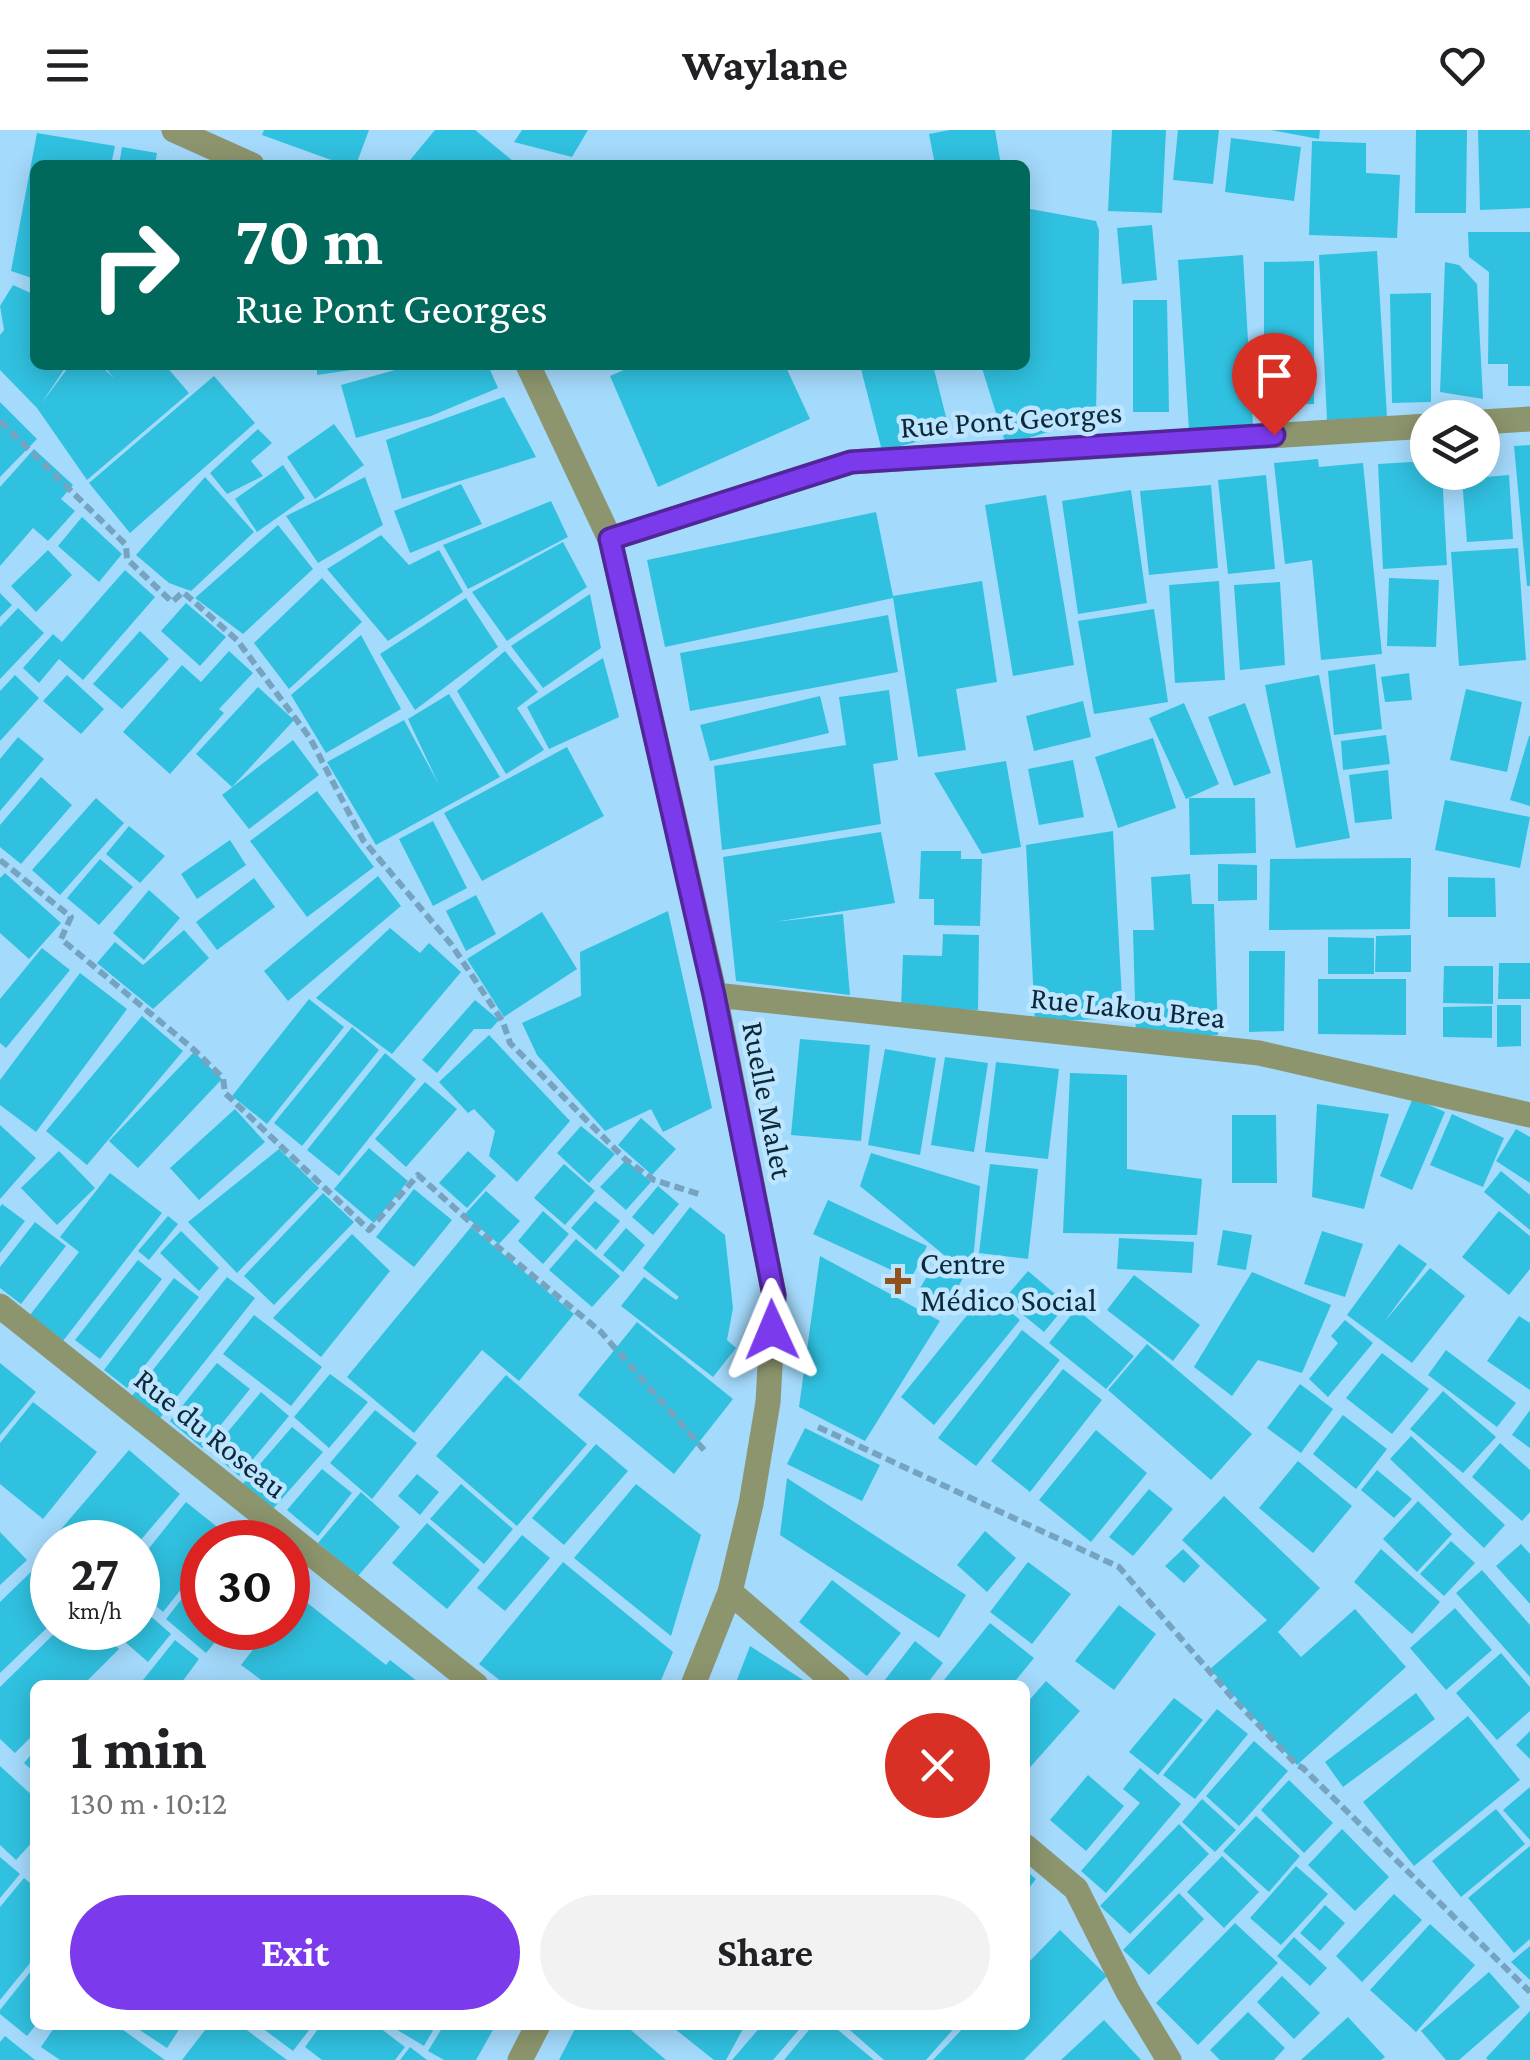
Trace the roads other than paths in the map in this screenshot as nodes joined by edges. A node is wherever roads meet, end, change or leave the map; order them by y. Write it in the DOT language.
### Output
graph roads {
  1 [pos="174,130"];
  2 [pos="241,160"];
  3 [pos="530,370"];
  4 [pos="1530,419"];
  5 [pos="1500,421"];
  6 [pos="1410,427"];
  7 [pos="610,539"];
  8 [pos="714,995"];
  9 [pos="1530,1115"];
  10 [pos="0,1306"];
  11 [pos="730,1592"];
  12 [pos="470,1680"];
  13 [pos="695,1680"];
  14 [pos="832,1680"];
  15 [pos="1030,1850"];
  16 [pos="535,2030"];
  17 [pos="520,2060"];
  18 [pos="1170,2060"];
  1 -- 2 [label="street"];
  3 -- 7 [label="street, Ruelle Malet"];
  4 -- 5 [label="street"];
  6 -- 7 [label="street, Rue Pont Georges"];
  7 -- 8 [label="street, Ruelle Malet"];
  8 -- 9 [label="street, Rue Lakou Brea"];
  8 -- 11 [label="street, Ruelle Malet"];
  10 -- 12 [label="street, Rue du Roseau"];
  11 -- 13 [label="street, Ruelle Malet"];
  11 -- 14 [label="street"];
  15 -- 18 [label="street"];
  16 -- 17 [label="street"];
}
